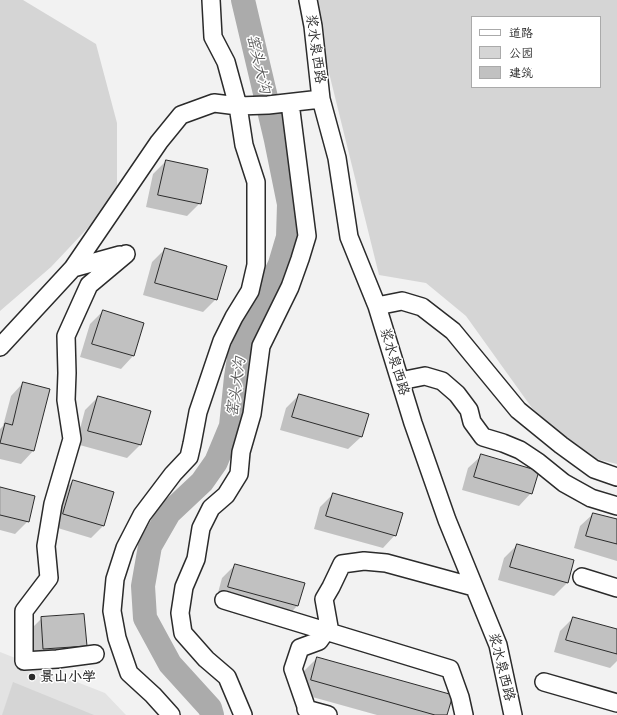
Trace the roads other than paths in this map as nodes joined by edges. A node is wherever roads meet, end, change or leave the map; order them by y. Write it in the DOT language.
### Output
graph roads {
  1 [pos="211,0"];
  2 [pos="308,0"];
  3 [pos="321,99"];
  4 [pos="290,103"];
  5 [pos="238,106"];
  6 [pos="73,268"];
  7 [pos="377,306"];
  8 [pos="0,347"];
  9 [pos="400,381"];
  10 [pos="617,477"];
  11 [pos="617,506"];
  12 [pos="582,577"];
  13 [pos="474,587"];
  14 [pos="617,588"];
  15 [pos="224,600"];
  16 [pos="326,632"];
  17 [pos="95,654"];
  18 [pos="544,682"];
  19 [pos="617,703"];
  20 [pos="307,712"];
  21 [pos="171,715"];
  22 [pos="242,715"];
  23 [pos="328,715"];
  24 [pos="464,715"];
  25 [pos="513,715"];
  1 -- 5 [label="street"];
  2 -- 3 [label="street, 浆水泉西路"];
  3 -- 4 [label="street"];
  3 -- 7 [label="street, 浆水泉西路"];
  4 -- 5 [label="street"];
  4 -- 22 [label="street"];
  5 -- 6 [label="street"];
  5 -- 21 [label="street"];
  6 -- 8 [label="street"];
  6 -- 17 [label="street"];
  7 -- 9 [label="street, 浆水泉西路"];
  7 -- 10 [label="street"];
  9 -- 11 [label="street"];
  9 -- 13 [label="street, 浆水泉西路"];
  12 -- 14 [label="street"];
  13 -- 16 [label="street"];
  13 -- 25 [label="street, 浆水泉西路"];
  15 -- 16 [label="street"];
  16 -- 20 [label="street"];
  16 -- 24 [label="street"];
  18 -- 19 [label="street"];
  20 -- 23 [label="street"];
}
